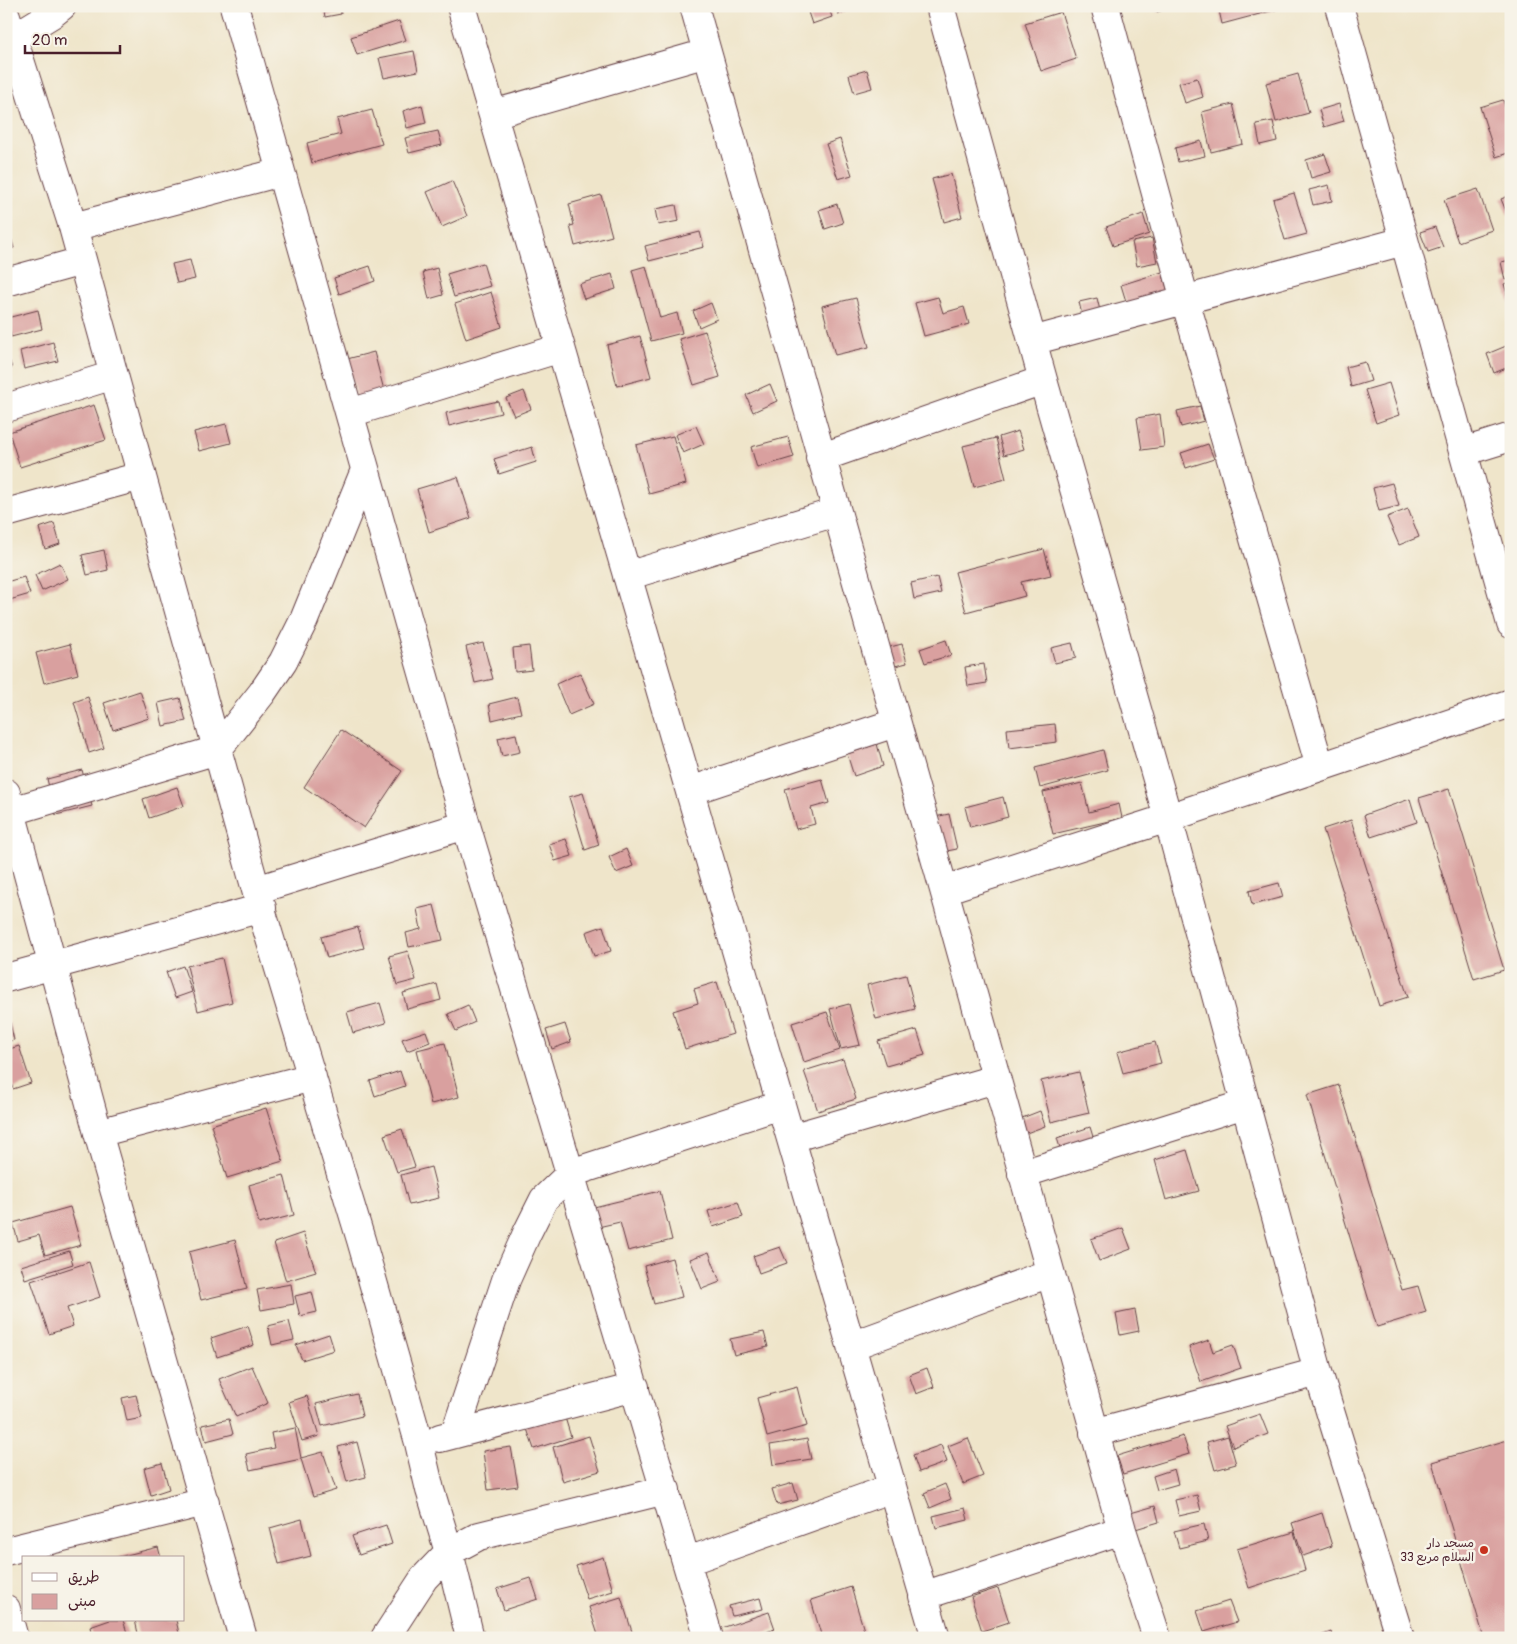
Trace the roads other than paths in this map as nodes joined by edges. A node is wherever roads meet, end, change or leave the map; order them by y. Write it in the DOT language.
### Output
graph roads {
  1 [pos="62,6"];
  2 [pos="234,6"];
  3 [pos="460,6"];
  4 [pos="694,6"];
  5 [pos="1105,6"];
  6 [pos="1339,6"];
  7 [pos="945,7"];
  8 [pos="8,32"];
  9 [pos="707,52"];
  10 [pos="493,114"];
  11 [pos="281,172"];
  12 [pos="73,227"];
  13 [pos="1404,241"];
  14 [pos="82,261"];
  15 [pos="6,282"];
  16 [pos="1185,300"];
  17 [pos="1032,341"];
  18 [pos="561,348"];
  19 [pos="114,375"];
  20 [pos="1043,380"];
  21 [pos="6,408"];
  22 [pos="350,413"];
  23 [pos="1511,437"];
  24 [pos="1463,452"];
  25 [pos="820,458"];
  26 [pos="365,470"];
  27 [pos="141,476"];
  28 [pos="836,512"];
  29 [pos="6,513"];
  30 [pos="627,576"];
  31 [pos="1511,624"];
  32 [pos="1511,703"];
  33 [pos="895,723"];
  34 [pos="217,750"];
  35 [pos="1320,767"];
  36 [pos="690,792"];
  37 [pos="9,802"];
  38 [pos="1168,818"];
  39 [pos="466,825"];
  40 [pos="944,890"];
  41 [pos="259,899"];
  42 [pos="54,965"];
  43 [pos="6,978"];
  44 [pos="312,1077"];
  45 [pos="995,1079"];
  46 [pos="1245,1104"];
  47 [pos="781,1105"];
  48 [pos="98,1132"];
  49 [pos="791,1138"];
  50 [pos="571,1173"];
  51 [pos="1022,1174"];
  52 [pos="1050,1273"];
  53 [pos="851,1346"];
  54 [pos="1318,1372"];
  55 [pos="635,1387"];
  56 [pos="1094,1433"];
  57 [pos="455,1434"];
  58 [pos="419,1443"];
  59 [pos="892,1488"];
  60 [pos="666,1490"];
  61 [pos="205,1502"];
  62 [pos="1122,1530"];
  63 [pos="6,1552"];
  64 [pos="449,1552"];
  65 [pos="688,1561"];
  66 [pos="923,1596"];
  67 [pos="6,1609"];
  68 [pos="14,1638"];
  69 [pos="243,1638"];
  70 [pos="385,1638"];
  71 [pos="470,1638"];
  72 [pos="710,1638"];
  73 [pos="936,1638"];
  74 [pos="1157,1638"];
  75 [pos="1400,1638"];
  1 -- 8 [label="street"];
  2 -- 11 [label="street"];
  3 -- 10 [label="street"];
  4 -- 9 [label="street"];
  5 -- 16 [label="street"];
  6 -- 13 [label="street"];
  7 -- 17 [label="street"];
  8 -- 12 [label="street"];
  9 -- 10 [label="street"];
  9 -- 25 [label="street"];
  10 -- 18 [label="street"];
  11 -- 12 [label="street"];
  11 -- 22 [label="street"];
  12 -- 14 [label="street"];
  13 -- 16 [label="street"];
  13 -- 24 [label="street"];
  14 -- 15 [label="street"];
  14 -- 19 [label="street"];
  16 -- 17 [label="street"];
  16 -- 35 [label="street"];
  17 -- 20 [label="street"];
  18 -- 22 [label="street"];
  18 -- 30 [label="street"];
  19 -- 21 [label="street"];
  19 -- 27 [label="street"];
  20 -- 25 [label="street"];
  20 -- 38 [label="street"];
  22 -- 26 [label="street"];
  23 -- 24 [label="street"];
  24 -- 31 [label="street"];
  25 -- 28 [label="street"];
  26 -- 34 [label="street"];
  26 -- 39 [label="street"];
  27 -- 29 [label="street"];
  27 -- 34 [label="street"];
  28 -- 30 [label="street"];
  28 -- 33 [label="street"];
  30 -- 36 [label="street"];
  32 -- 35 [label="street"];
  33 -- 36 [label="street"];
  33 -- 40 [label="street"];
  34 -- 37 [label="street"];
  34 -- 41 [label="street"];
  35 -- 38 [label="street"];
  36 -- 47 [label="street"];
  37 -- 42 [label="street"];
  38 -- 40 [label="street"];
  38 -- 46 [label="street"];
  39 -- 41 [label="street"];
  39 -- 50 [label="street"];
  40 -- 45 [label="street"];
  41 -- 42 [label="street"];
  41 -- 44 [label="street"];
  42 -- 43 [label="street"];
  42 -- 48 [label="street"];
  44 -- 48 [label="street"];
  44 -- 58 [label="street"];
  45 -- 49 [label="street"];
  45 -- 51 [label="street"];
  46 -- 51 [label="street"];
  46 -- 54 [label="street"];
  47 -- 49 [label="street"];
  47 -- 50 [label="street"];
  48 -- 61 [label="street"];
  49 -- 53 [label="street"];
  50 -- 55 [label="street"];
  50 -- 57 [label="street"];
  51 -- 52 [label="street"];
  52 -- 53 [label="street"];
  52 -- 56 [label="street"];
  53 -- 59 [label="street"];
  54 -- 56 [label="street"];
  54 -- 75 [label="street"];
  55 -- 57 [label="street"];
  55 -- 60 [label="street"];
  56 -- 62 [label="street"];
  57 -- 58 [label="street"];
  58 -- 64 [label="street"];
  59 -- 65 [label="street"];
  59 -- 66 [label="street"];
  60 -- 64 [label="street"];
  60 -- 65 [label="street"];
  61 -- 63 [label="street"];
  61 -- 69 [label="street"];
  62 -- 66 [label="street"];
  62 -- 74 [label="street"];
  64 -- 70 [label="street"];
  64 -- 71 [label="street"];
  65 -- 72 [label="street"];
  66 -- 73 [label="street"];
  67 -- 68 [label="street"];
}
